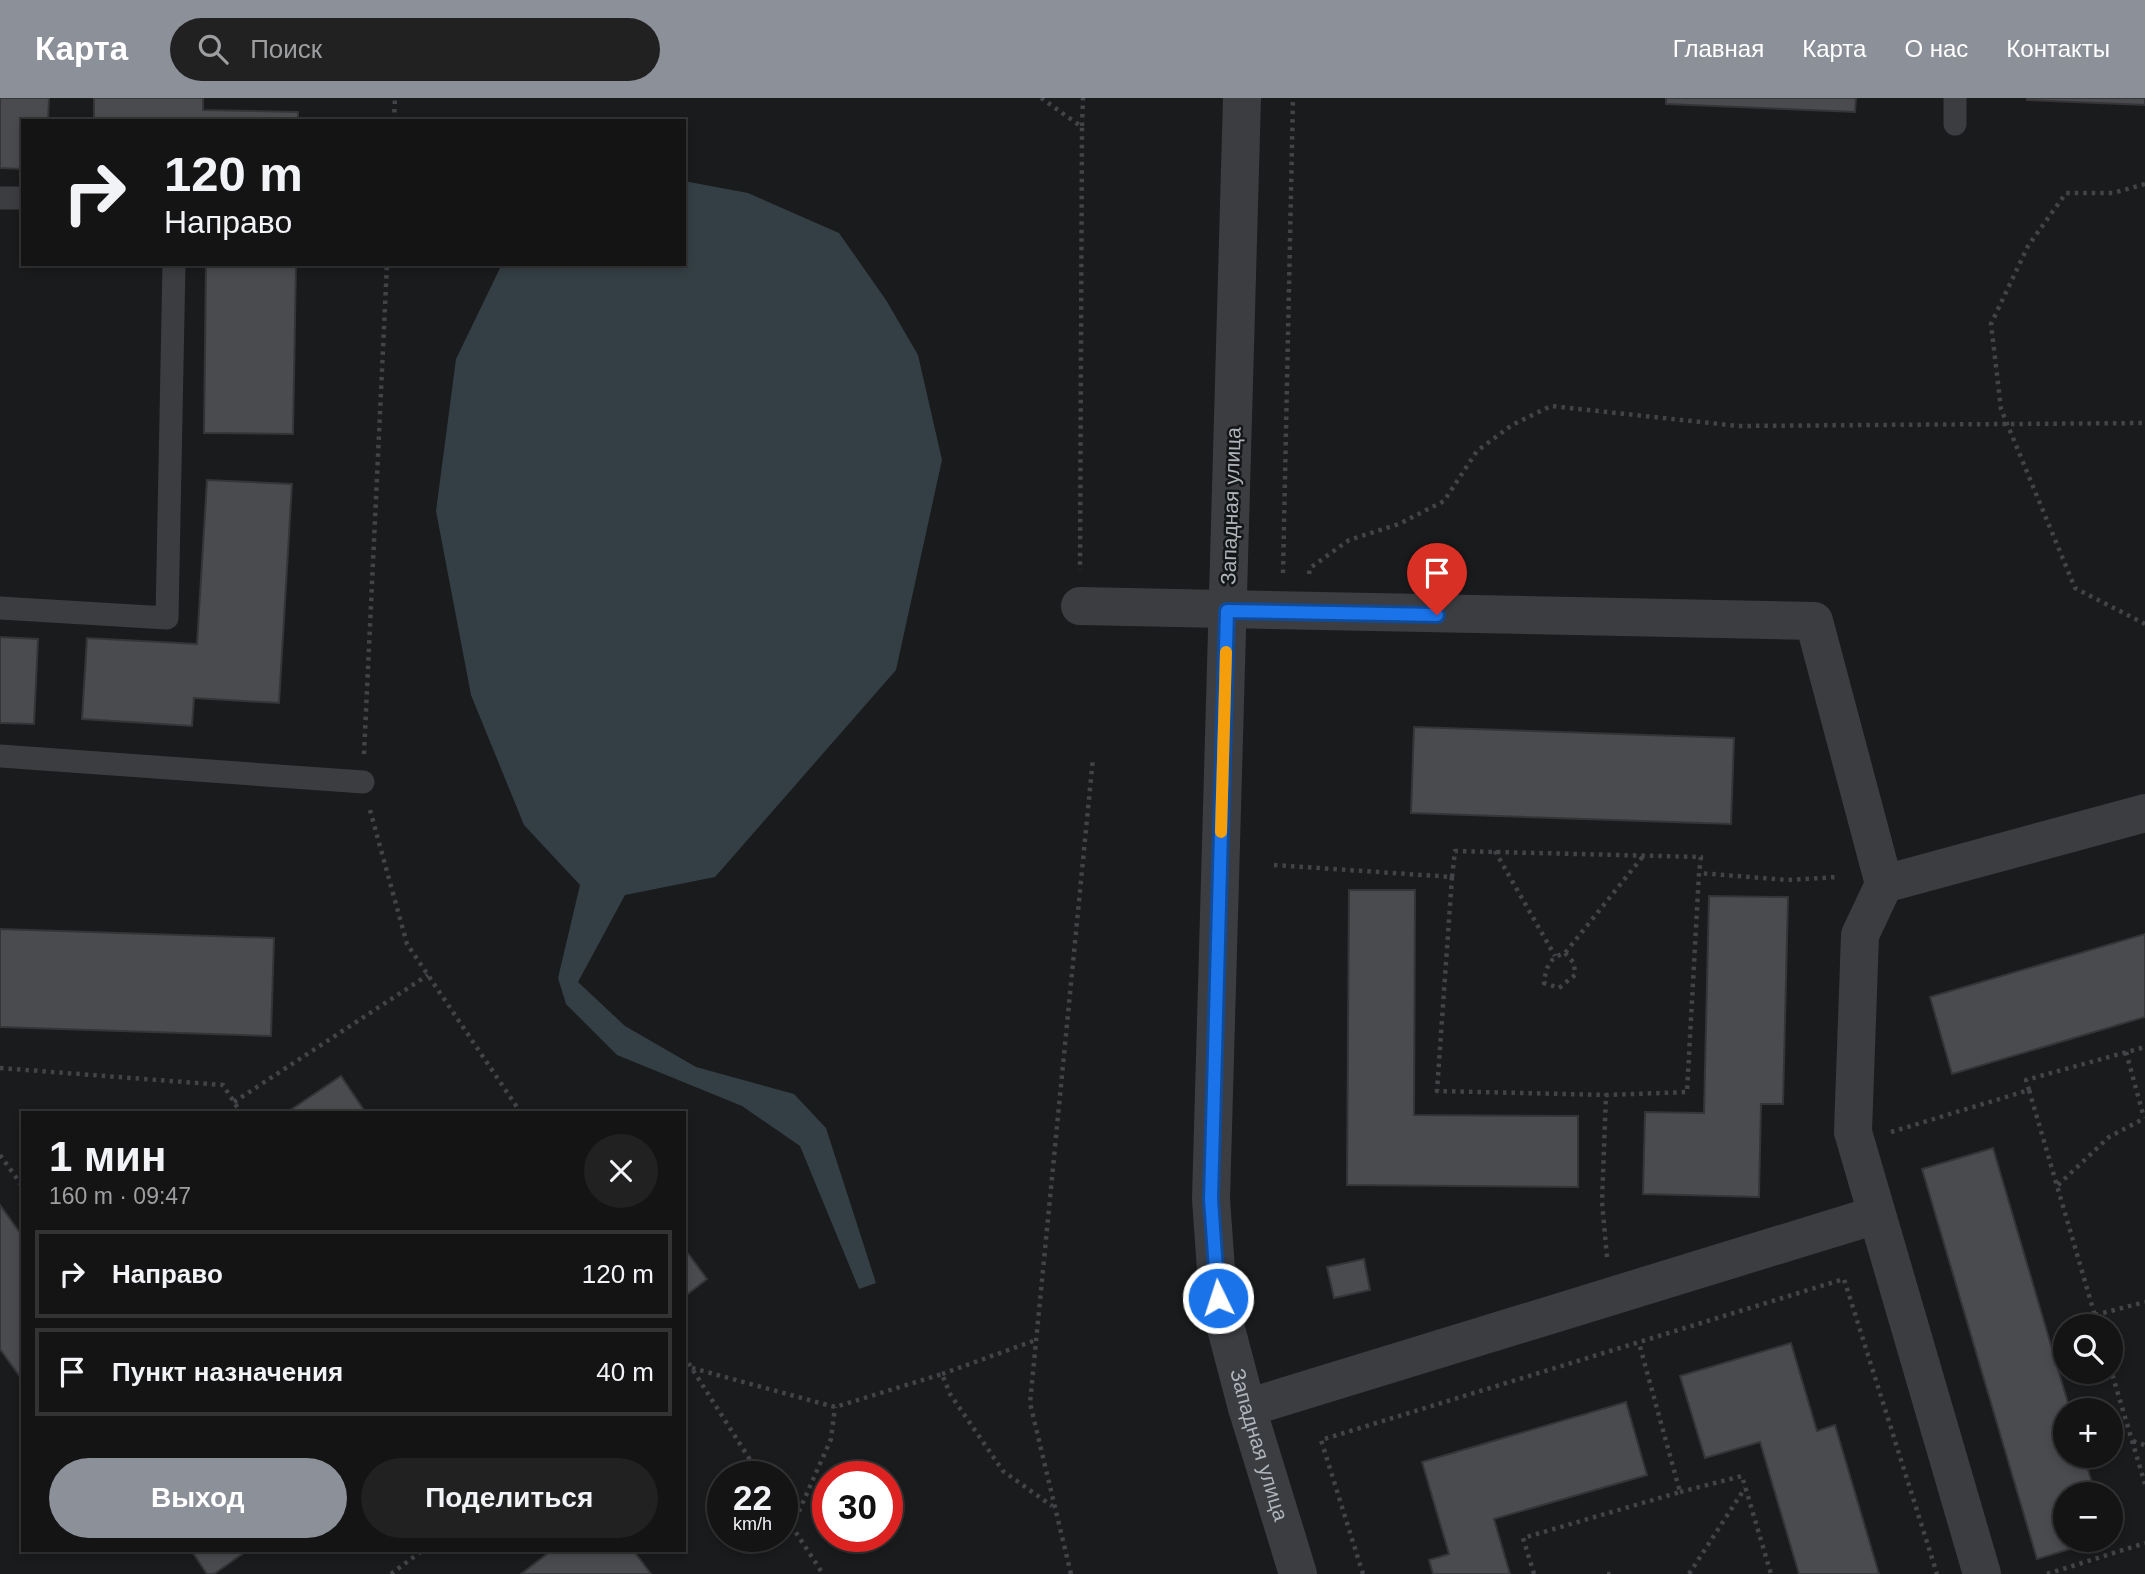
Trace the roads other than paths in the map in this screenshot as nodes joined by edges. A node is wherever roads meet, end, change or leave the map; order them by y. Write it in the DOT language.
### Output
graph roads {
  1 [pos="1242,98"];
  2 [pos="1955,98"];
  3 [pos="1955,124"];
  4 [pos="0,198"];
  5 [pos="21,198"];
  6 [pos="174,266"];
  7 [pos="1080,606"];
  8 [pos="0,608"];
  9 [pos="1227,611"];
  10 [pos="0,756"];
  11 [pos="363,782"];
  12 [pos="2145,813"];
  13 [pos="1884,884"];
  14 [pos="1876,1215"];
  15 [pos="1247,1408"];
  16 [pos="1298,1574"];
  17 [pos="1982,1574"];
  1 -- 9 [label="street, Западная улица"];
  2 -- 3 [label="lane"];
  4 -- 5 [label="lane"];
  6 -- 8 [label="lane"];
  7 -- 9 [label="street"];
  9 -- 13 [label="street"];
  9 -- 15 [label="street, Западная улица"];
  10 -- 11 [label="lane"];
  12 -- 13 [label="street"];
  13 -- 14 [label="street"];
  14 -- 15 [label="street"];
  14 -- 17 [label="street"];
  15 -- 16 [label="street, Западная улица"];
}
